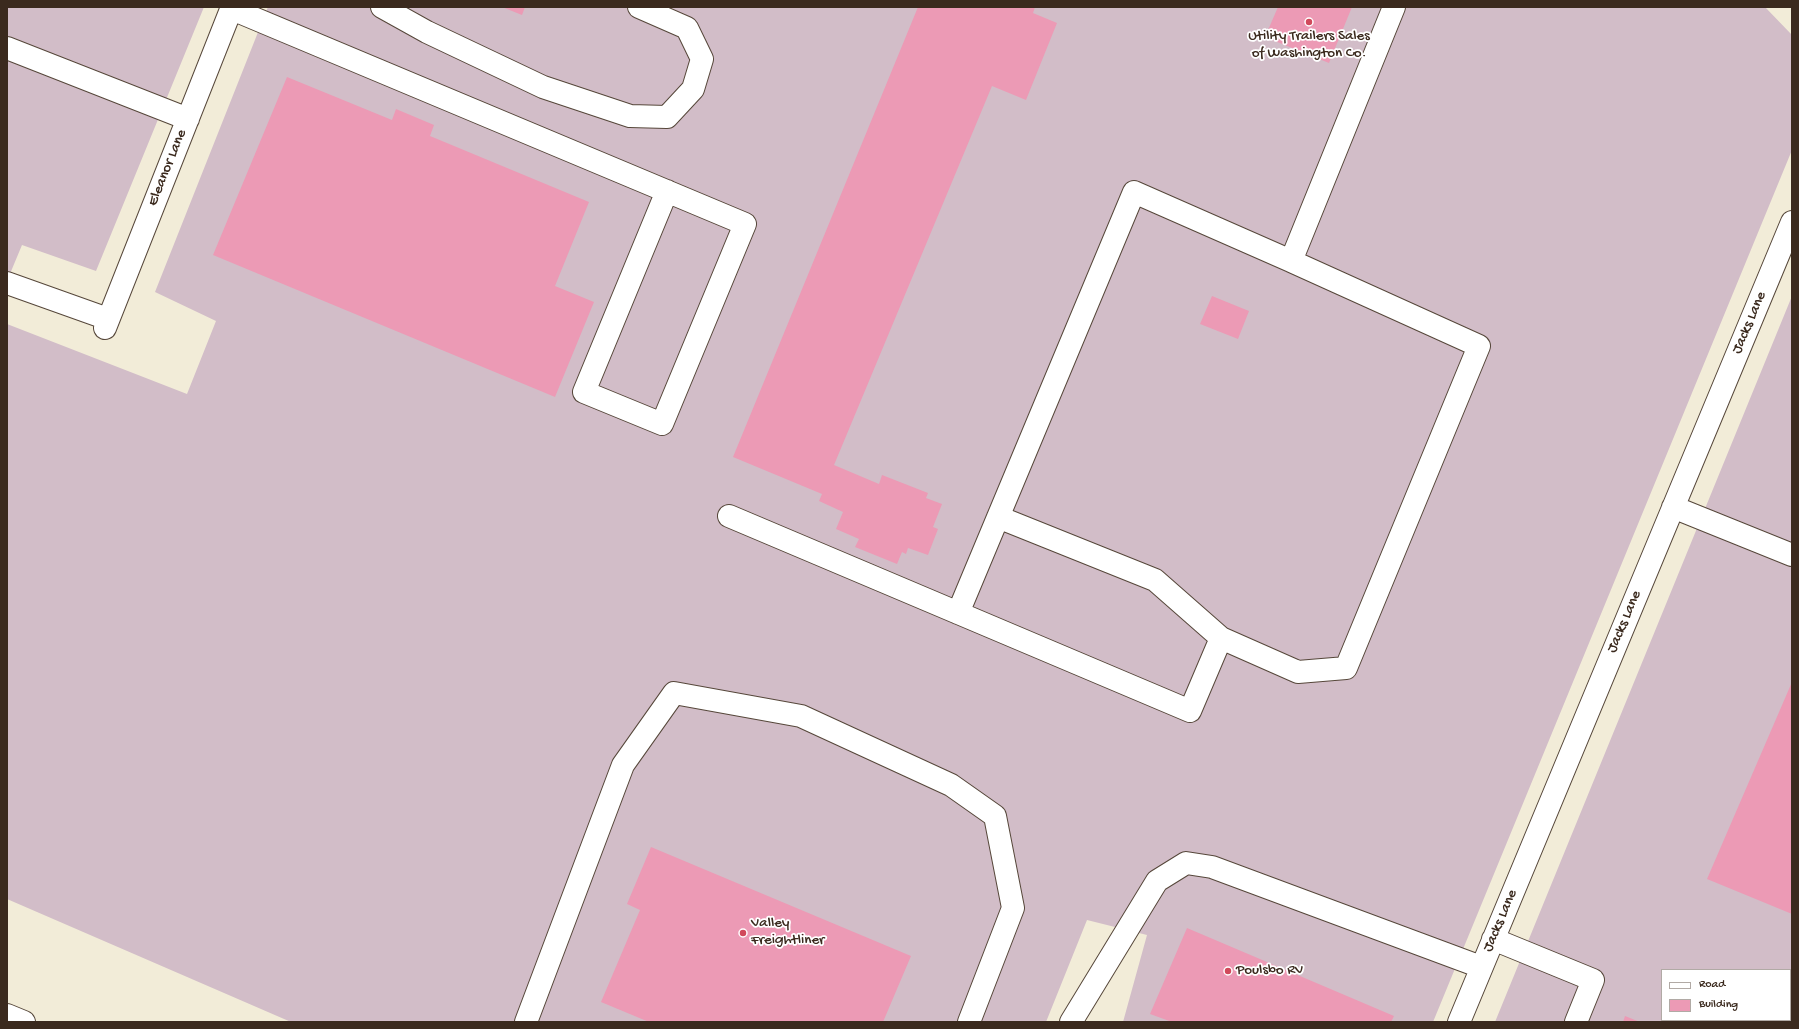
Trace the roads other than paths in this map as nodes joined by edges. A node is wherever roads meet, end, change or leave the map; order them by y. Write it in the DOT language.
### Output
graph roads {
  1 [pos="382,7"];
  2 [pos="639,7"];
  3 [pos="1394,7"];
  4 [pos="232,8"];
  5 [pos="7,48"];
  6 [pos="188,119"];
  7 [pos="667,191"];
  8 [pos="1792,222"];
  9 [pos="1291,261"];
  10 [pos="7,283"];
  11 [pos="1673,507"];
  12 [pos="729,516"];
  13 [pos="998,517"];
  14 [pos="1792,555"];
  15 [pos="958,613"];
  16 [pos="1221,638"];
  17 [pos="1494,938"];
  18 [pos="1481,967"];
  19 [pos="7,1015"];
  20 [pos="971,1021"];
  21 [pos="24,1022"];
  22 [pos="526,1022"];
  23 [pos="1071,1022"];
  24 [pos="1458,1022"];
  25 [pos="1576,1022"];
  1 -- 2 [label="main road"];
  3 -- 9 [label="main road"];
  4 -- 6 [label="main road, Eleanor Lane"];
  4 -- 7 [label="main road"];
  5 -- 6 [label="main road"];
  6 -- 10 [label="main road, Eleanor Lane"];
  7 -- 7 [label="main road"];
  8 -- 11 [label="main road, Jacks Lane"];
  9 -- 13 [label="main road"];
  9 -- 16 [label="main road"];
  11 -- 14 [label="main road"];
  11 -- 17 [label="main road, Jacks Lane"];
  12 -- 15 [label="main road"];
  13 -- 15 [label="main road"];
  13 -- 16 [label="main road"];
  15 -- 16 [label="main road"];
  17 -- 18 [label="main road, Jacks Lane"];
  17 -- 25 [label="main road"];
  18 -- 23 [label="main road"];
  18 -- 24 [label="main road, Jacks Lane"];
  19 -- 21 [label="main road"];
  20 -- 22 [label="main road"];
}
